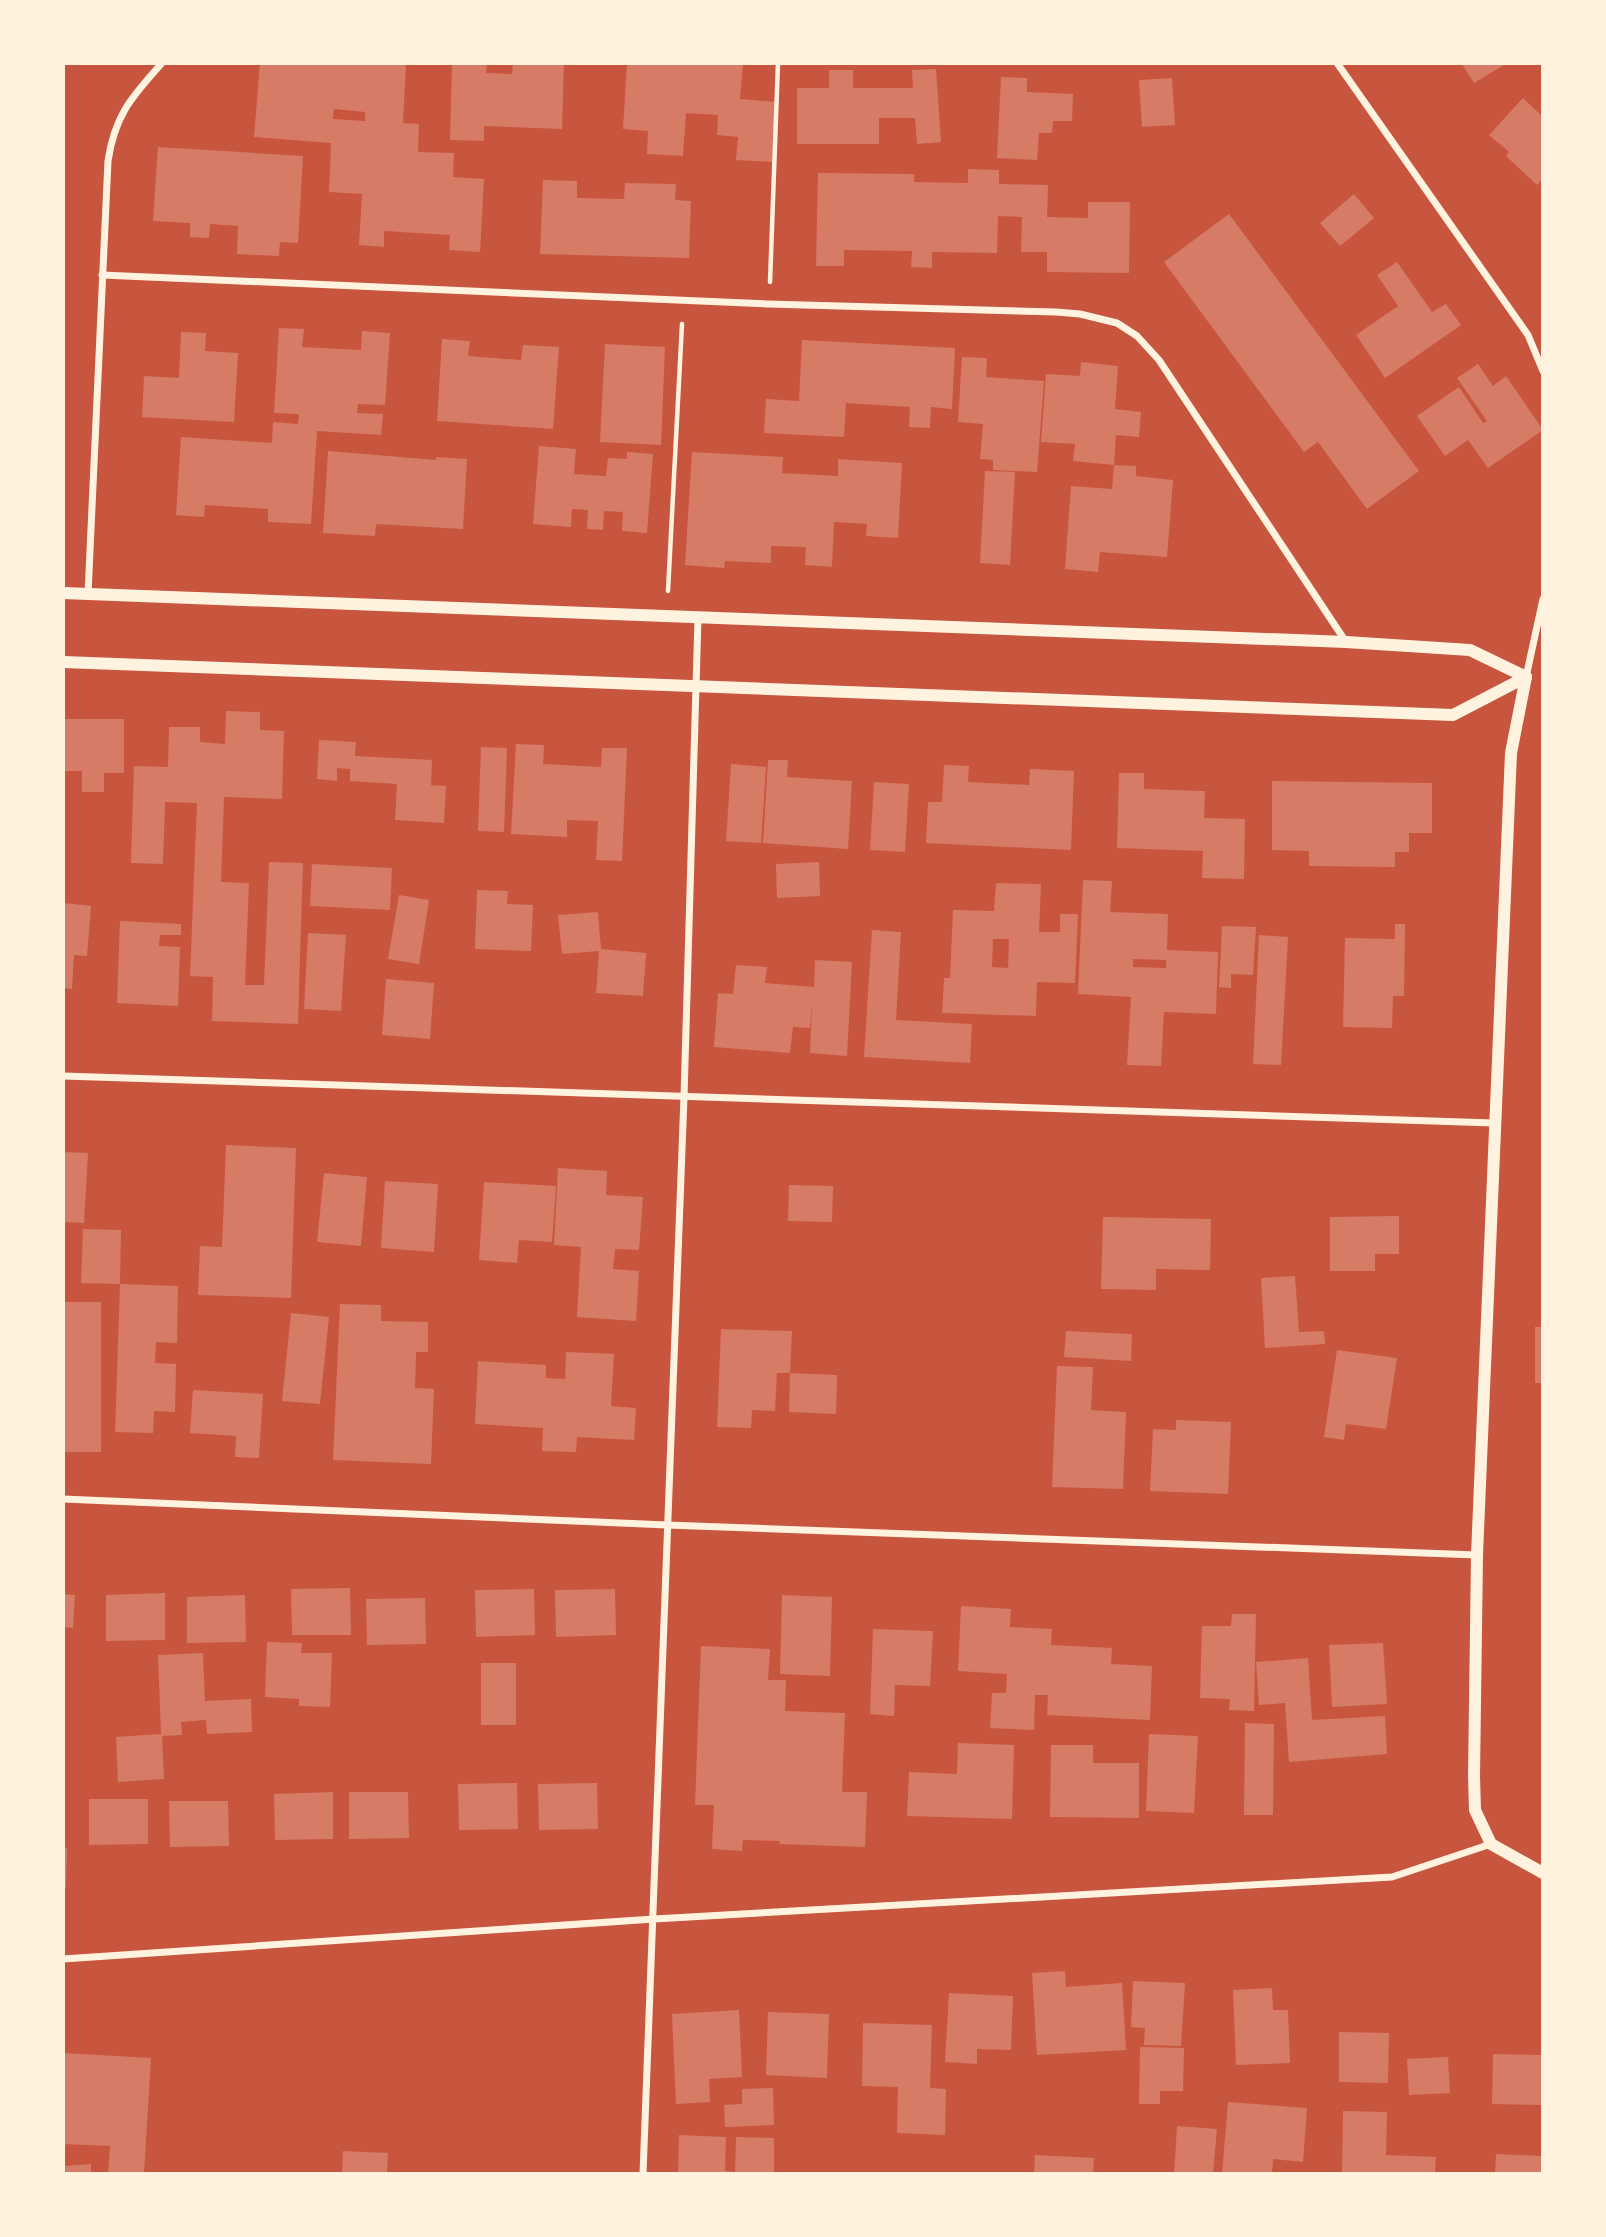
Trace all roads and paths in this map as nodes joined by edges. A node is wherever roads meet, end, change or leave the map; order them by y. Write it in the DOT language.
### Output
graph roads {
  1 [pos="162,63"];
  2 [pos="778,63"];
  3 [pos="1337,63"];
  4 [pos="102,275"];
  5 [pos="683,299"];
  6 [pos="768,303"];
  7 [pos="1543,372"];
  8 [pos="63,593"];
  9 [pos="88,594"];
  10 [pos="1543,599"];
  11 [pos="666,617"];
  12 [pos="698,618"];
  13 [pos="1346,642"];
  14 [pos="63,662"];
  15 [pos="1526,677"];
  16 [pos="698,687"];
  17 [pos="63,1076"];
  18 [pos="684,1097"];
  19 [pos="1494,1123"];
  20 [pos="63,1499"];
  21 [pos="667,1525"];
  22 [pos="1477,1555"];
  23 [pos="1492,1844"];
  24 [pos="1543,1872"];
  25 [pos="654,1919"];
  26 [pos="63,1959"];
  27 [pos="643,2174"];
  1 -- 4 [label="street"];
  2 -- 6 [label="path"];
  3 -- 7 [label="street"];
  4 -- 5 [label="street"];
  4 -- 9 [label="street"];
  5 -- 6 [label="street"];
  5 -- 11 [label="path"];
  6 -- 13 [label="street"];
  8 -- 9 [label="street"];
  9 -- 11 [label="street"];
  10 -- 15 [label="street"];
  11 -- 12 [label="street"];
  12 -- 13 [label="street"];
  12 -- 16 [label="street"];
  13 -- 15 [label="street"];
  14 -- 16 [label="street"];
  15 -- 16 [label="street"];
  15 -- 19 [label="street"];
  16 -- 18 [label="street"];
  17 -- 18 [label="street"];
  18 -- 19 [label="street"];
  18 -- 21 [label="street"];
  19 -- 22 [label="street"];
  20 -- 21 [label="street"];
  21 -- 22 [label="street"];
  21 -- 25 [label="street"];
  22 -- 23 [label="street"];
  23 -- 24 [label="street"];
  23 -- 25 [label="street"];
  25 -- 26 [label="street"];
  25 -- 27 [label="street"];
}
